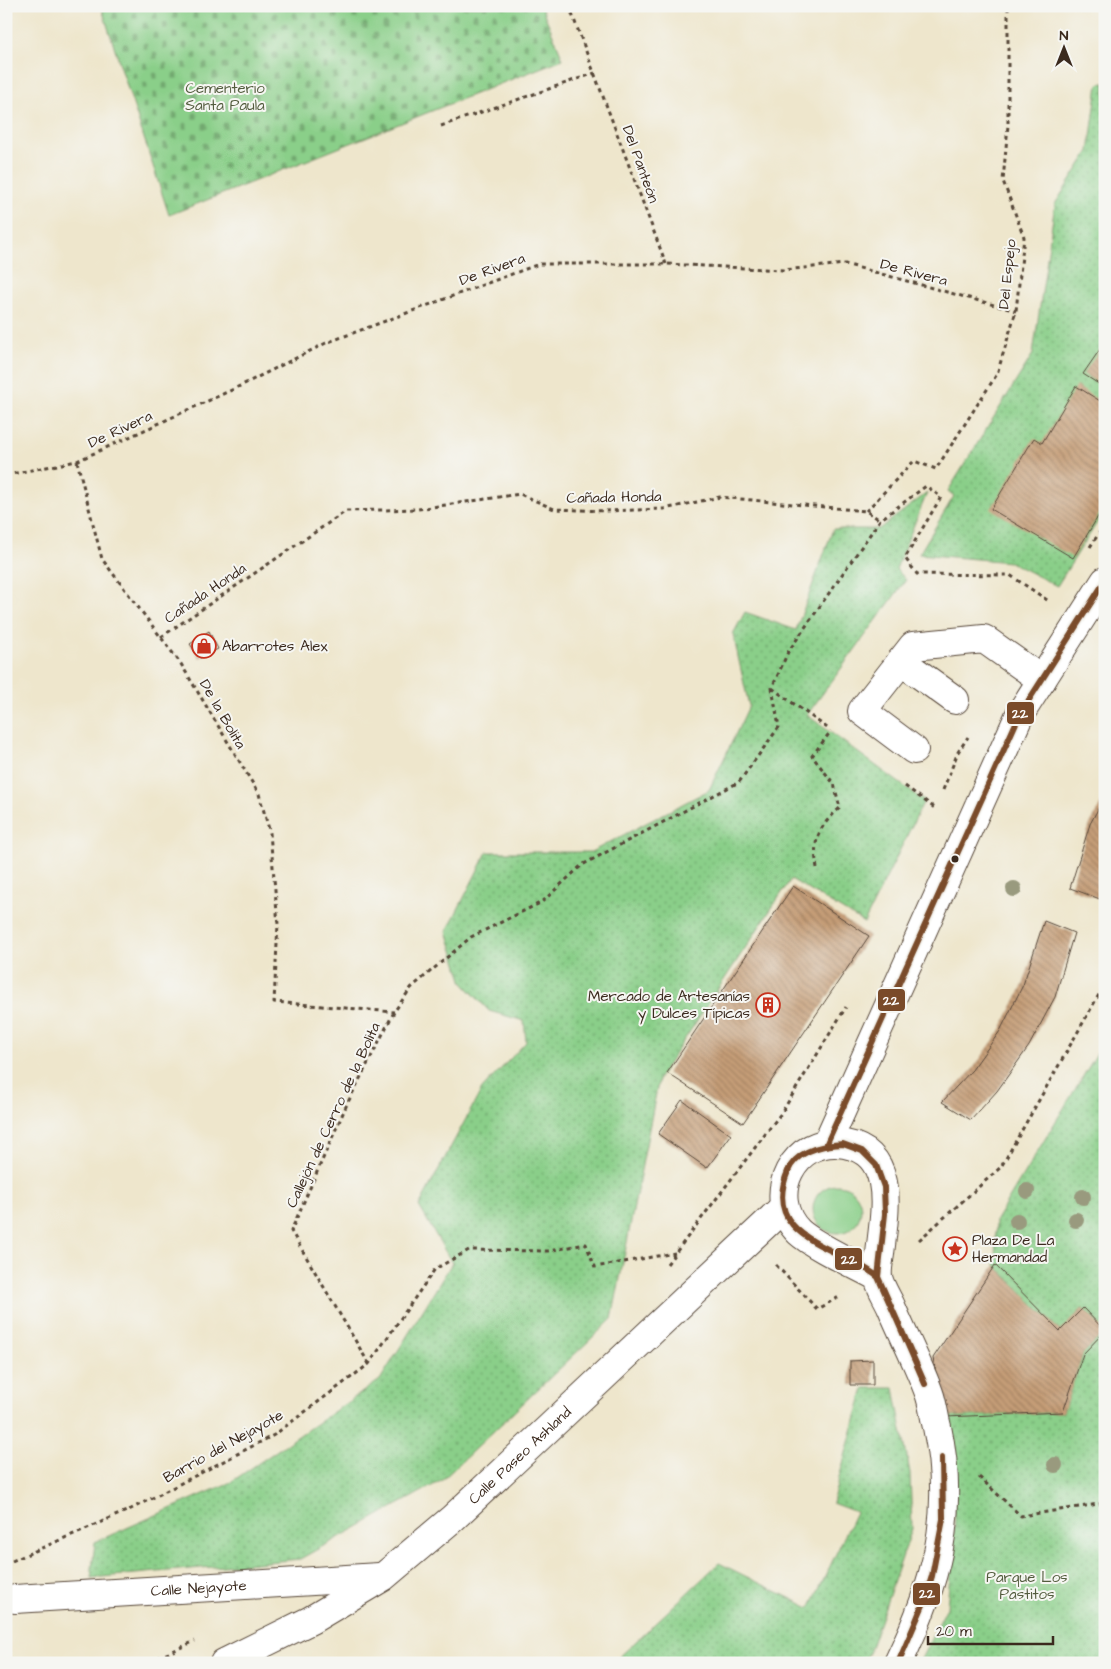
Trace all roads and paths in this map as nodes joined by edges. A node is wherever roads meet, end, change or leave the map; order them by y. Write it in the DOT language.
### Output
graph roads {
  1 [pos="569,6"];
  2 [pos="1008,6"];
  3 [pos="595,73"];
  4 [pos="441,126"];
  5 [pos="666,264"];
  6 [pos="1016,312"];
  7 [pos="77,461"];
  8 [pos="6,475"];
  9 [pos="866,511"];
  10 [pos="880,520"];
  11 [pos="1105,524"];
  12 [pos="1090,548"];
  13 [pos="1105,581"];
  14 [pos="1054,605"];
  15 [pos="161,637"];
  16 [pos="901,661"];
  17 [pos="1042,680"];
  18 [pos="954,700"];
  19 [pos="831,731"];
  20 [pos="968,736"];
  21 [pos="914,750"];
  22 [pos="942,793"];
  23 [pos="939,801"];
  24 [pos="933,818"];
  25 [pos="817,868"];
  26 [pos="1105,984"];
  27 [pos="847,1006"];
  28 [pos="394,1012"];
  29 [pos="827,1143"];
  30 [pos="784,1207"];
  31 [pos="919,1241"];
  32 [pos="675,1253"];
  33 [pos="664,1268"];
  34 [pos="878,1277"];
  35 [pos="369,1364"];
  36 [pos="973,1472"];
  37 [pos="1105,1503"];
  38 [pos="6,1562"];
  39 [pos="383,1577"];
  40 [pos="15,1599"];
  41 [pos="204,1637"];
  42 [pos="135,1663"];
  43 [pos="224,1663"];
  44 [pos="898,1663"];
  1 -- 3 [label="path, Del Panteón"];
  2 -- 6 [label="path, Del Espejo"];
  3 -- 4 [label="path"];
  3 -- 5 [label="path, Del Panteón"];
  5 -- 6 [label="path, De Rivera"];
  5 -- 7 [label="path, De Rivera"];
  6 -- 9 [label="path, Del Espejo"];
  7 -- 8 [label="path, De Rivera"];
  7 -- 15 [label="path, De la Bolita"];
  9 -- 10 [label="path"];
  9 -- 15 [label="path, Cañada Honda"];
  10 -- 14 [label="path, Callejón de Cerro de la Bolita"];
  10 -- 28 [label="path, Callejón de Cerro de la Bolita"];
  11 -- 12 [label="path"];
  13 -- 17 [label="street"];
  15 -- 28 [label="path, De la Bolita"];
  16 -- 17 [label="street"];
  16 -- 18 [label="street"];
  16 -- 21 [label="street"];
  17 -- 29 [label="street"];
  19 -- 25 [label="path"];
  20 -- 22 [label="path"];
  23 -- 24 [label="path"];
  26 -- 31 [label="path"];
  27 -- 32 [label="path"];
  28 -- 35 [label="path, Callejón de Cerro de la Bolita"];
  29 -- 30 [label="street"];
  29 -- 34 [label="street"];
  30 -- 34 [label="street"];
  30 -- 39 [label="street, Calle Paseo Ashland"];
  32 -- 33 [label="path"];
  32 -- 35 [label="path, Barrio del Nejayote"];
  34 -- 44 [label="street"];
  35 -- 38 [label="path, Barrio del Nejayote"];
  36 -- 37 [label="path"];
  39 -- 40 [label="street, Calle Nejayote"];
  39 -- 43 [label="street, Calle Paseo Ashland"];
  41 -- 42 [label="path"];
}
